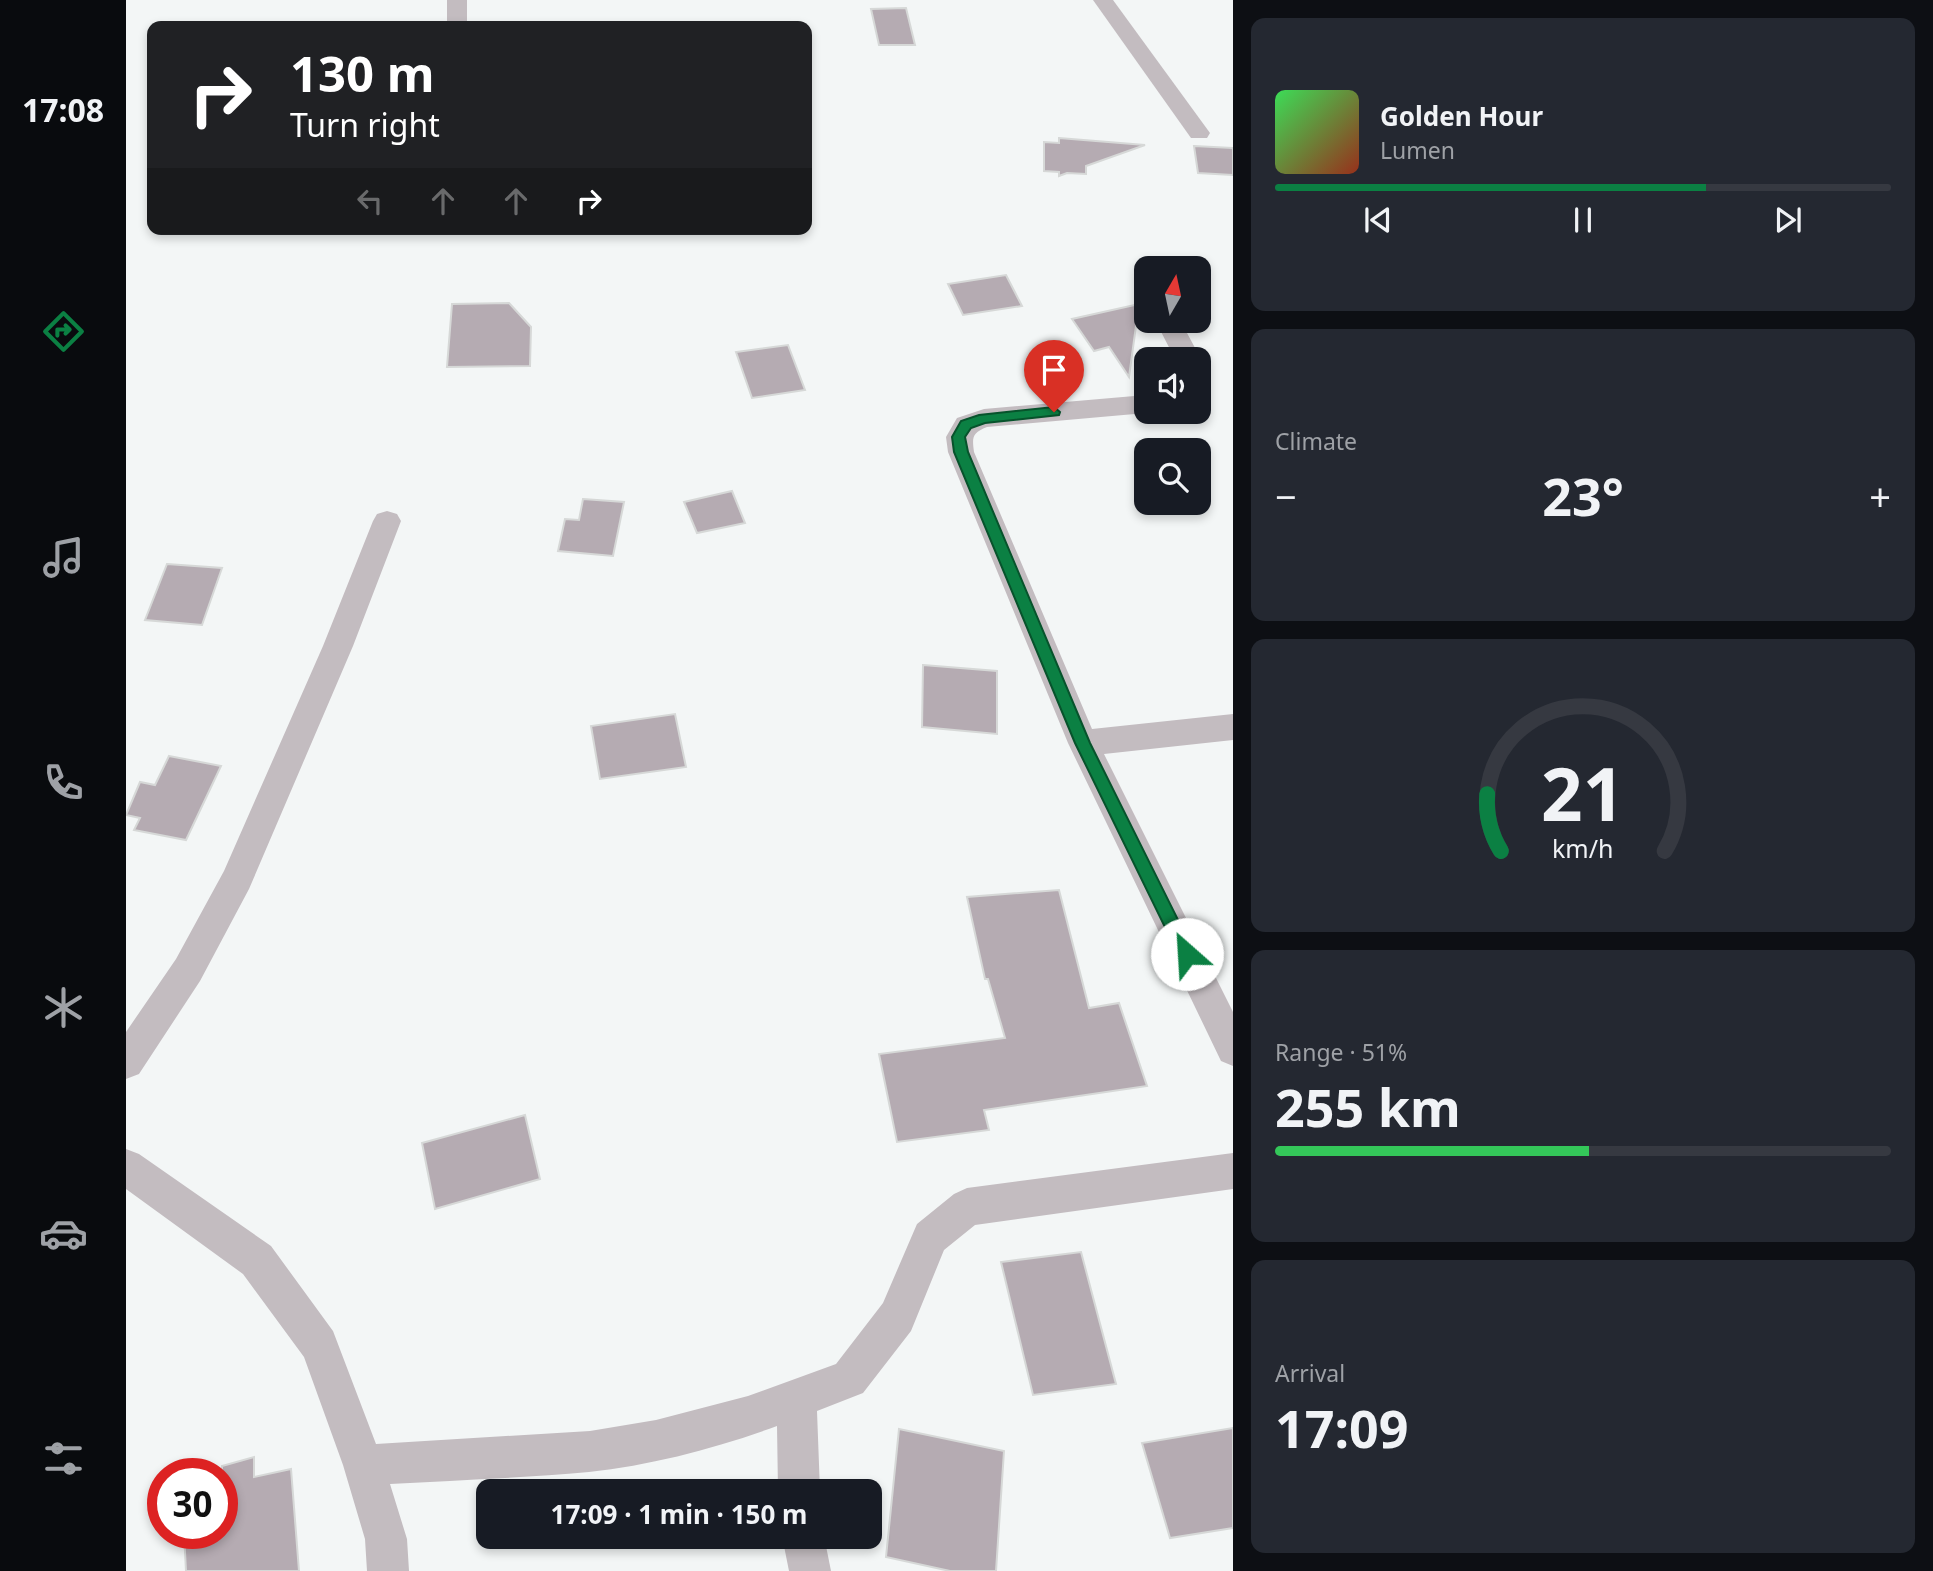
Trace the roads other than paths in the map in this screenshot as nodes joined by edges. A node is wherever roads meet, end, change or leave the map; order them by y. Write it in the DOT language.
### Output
graph roads {
  1 [pos="457,0"];
  2 [pos="1103,0"];
  3 [pos="457,21"];
  4 [pos="1199,134"];
  5 [pos="1134,405"];
  6 [pos="387,521"];
  7 [pos="1233,727"];
  8 [pos="1083,743"];
  9 [pos="1233,1048"];
  10 [pos="126,1062"];
  11 [pos="126,1167"];
  12 [pos="1233,1171"];
  13 [pos="796,1398"];
  14 [pos="365,1465"];
  15 [pos="799,1479"];
  16 [pos="806,1549"];
  17 [pos="388,1571"];
  18 [pos="810,1571"];
  1 -- 3 [label="street"];
  2 -- 4 [label="street"];
  5 -- 8 [label="street"];
  6 -- 10 [label="street"];
  7 -- 8 [label="street"];
  8 -- 9 [label="street"];
  11 -- 14 [label="street"];
  12 -- 13 [label="street"];
  13 -- 14 [label="street"];
  13 -- 15 [label="street"];
  14 -- 17 [label="street"];
  16 -- 18 [label="street"];
}
